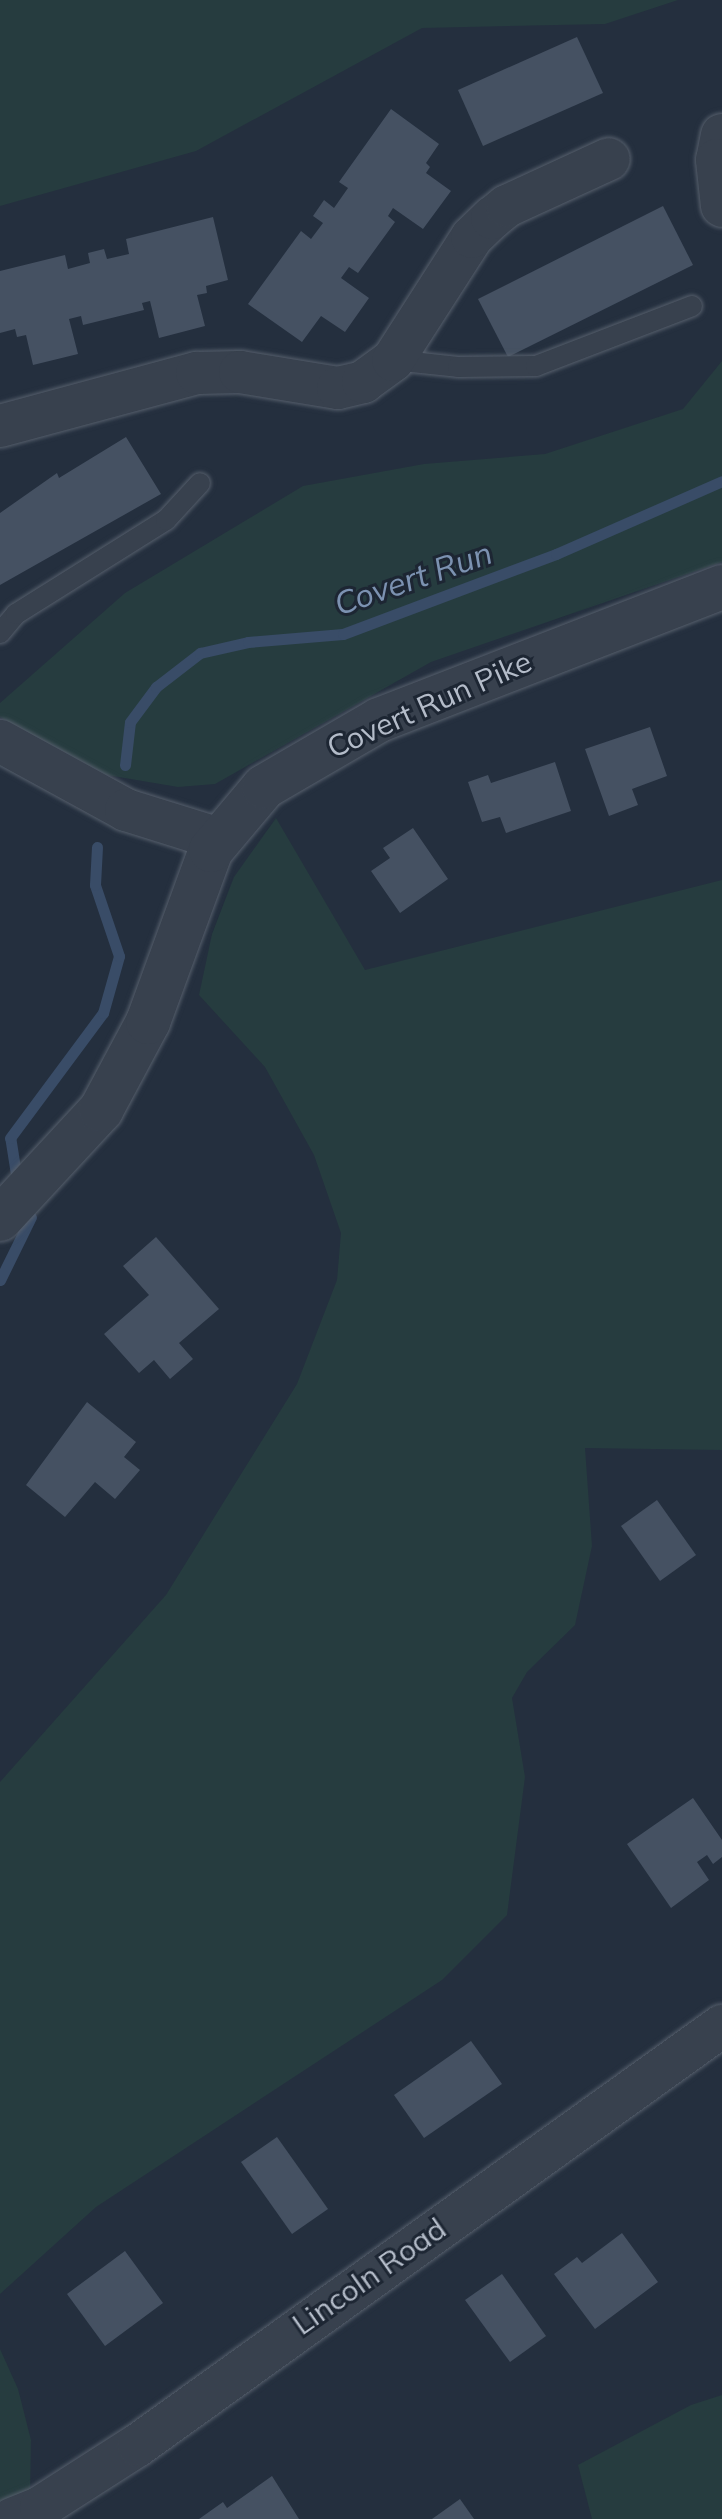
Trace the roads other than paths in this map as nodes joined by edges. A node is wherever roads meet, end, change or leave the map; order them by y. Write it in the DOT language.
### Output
graph roads {
  1 [pos="722,135"];
  2 [pos="609,159"];
  3 [pos="722,206"];
  4 [pos="692,306"];
  5 [pos="393,360"];
  6 [pos="0,426"];
  7 [pos="200,483"];
  8 [pos="722,587"];
  9 [pos="0,633"];
  10 [pos="0,741"];
  11 [pos="219,839"];
  12 [pos="0,1219"];
  13 [pos="722,2026"];
  14 [pos="12,2519"];
  1 -- 3 [label="street"];
  2 -- 5 [label="street"];
  4 -- 5 [label="lane"];
  5 -- 6 [label="street"];
  7 -- 9 [label="lane"];
  8 -- 11 [label="street, Covert Run Pike"];
  10 -- 11 [label="street"];
  11 -- 12 [label="street, Covert Run Pike"];
  13 -- 14 [label="street, Lincoln Road"];
}
